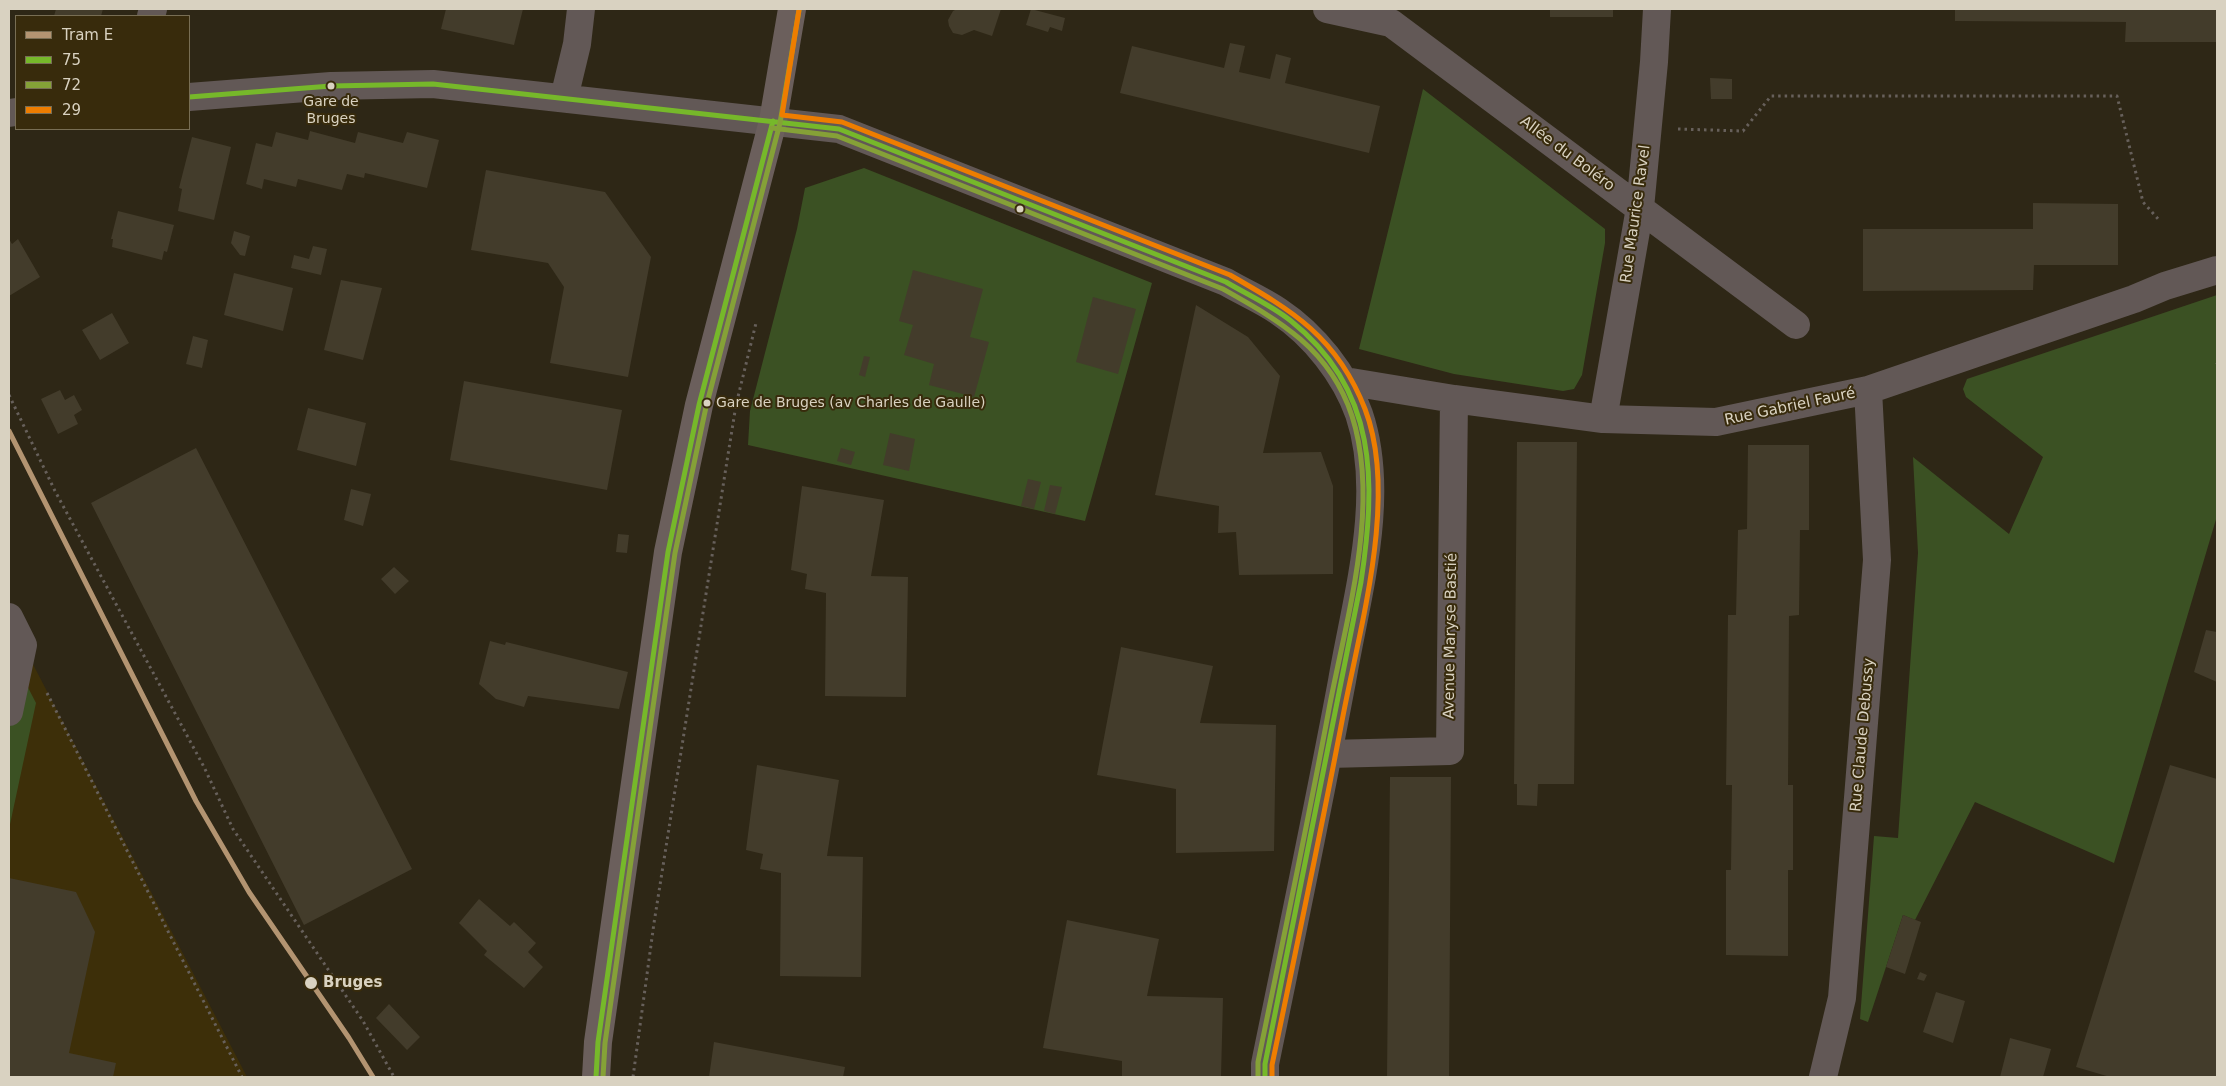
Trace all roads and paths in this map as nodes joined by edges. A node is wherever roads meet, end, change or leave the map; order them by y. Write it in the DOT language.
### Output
graph roads {
  1 [pos="581,9"];
  2 [pos="792,9"];
  3 [pos="1327,9"];
  4 [pos="1657,9"];
  5 [pos="190,97"];
  6 [pos="564,98"];
  7 [pos="773,121"];
  8 [pos="1648,128"];
  9 [pos="1640,208"];
  10 [pos="2159,220"];
  11 [pos="2217,270"];
  12 [pos="757,319"];
  13 [pos="1796,325"];
  14 [pos="1344,380"];
  15 [pos="1868,390"];
  16 [pos="9,395"];
  17 [pos="1454,399"];
  18 [pos="1603,418"];
  19 [pos="9,617"];
  20 [pos="46,689"];
  21 [pos="9,712"];
  22 [pos="1328,754"];
  23 [pos="242,1077"];
  24 [pos="394,1077"];
  25 [pos="596,1077"];
  26 [pos="633,1077"];
  27 [pos="1265,1077"];
  28 [pos="1823,1077"];
  1 -- 6 [label="street"];
  2 -- 7 [label="main road"];
  3 -- 9 [label="street, Allée du Boléro"];
  4 -- 8 [label="street, Rue Maurice Ravel"];
  5 -- 6 [label="street"];
  6 -- 7 [label="street"];
  7 -- 14 [label="street"];
  7 -- 25 [label="main road"];
  8 -- 9 [label="street, Rue Maurice Ravel"];
  8 -- 10 [label="path"];
  9 -- 13 [label="street, Allée du Boléro"];
  9 -- 18 [label="street, Rue Maurice Ravel"];
  11 -- 15 [label="street, Rue Gabriel Fauré"];
  12 -- 26 [label="path"];
  14 -- 17 [label="street, Rue Gabriel Fauré"];
  14 -- 22 [label="street"];
  15 -- 18 [label="street, Rue Gabriel Fauré"];
  15 -- 28 [label="street, Rue Claude Debussy"];
  16 -- 24 [label="path"];
  17 -- 18 [label="street, Rue Gabriel Fauré"];
  17 -- 22 [label="street, Avenue Maryse Bastié"];
  19 -- 21 [label="street"];
  20 -- 23 [label="path"];
  22 -- 27 [label="street"];
}
